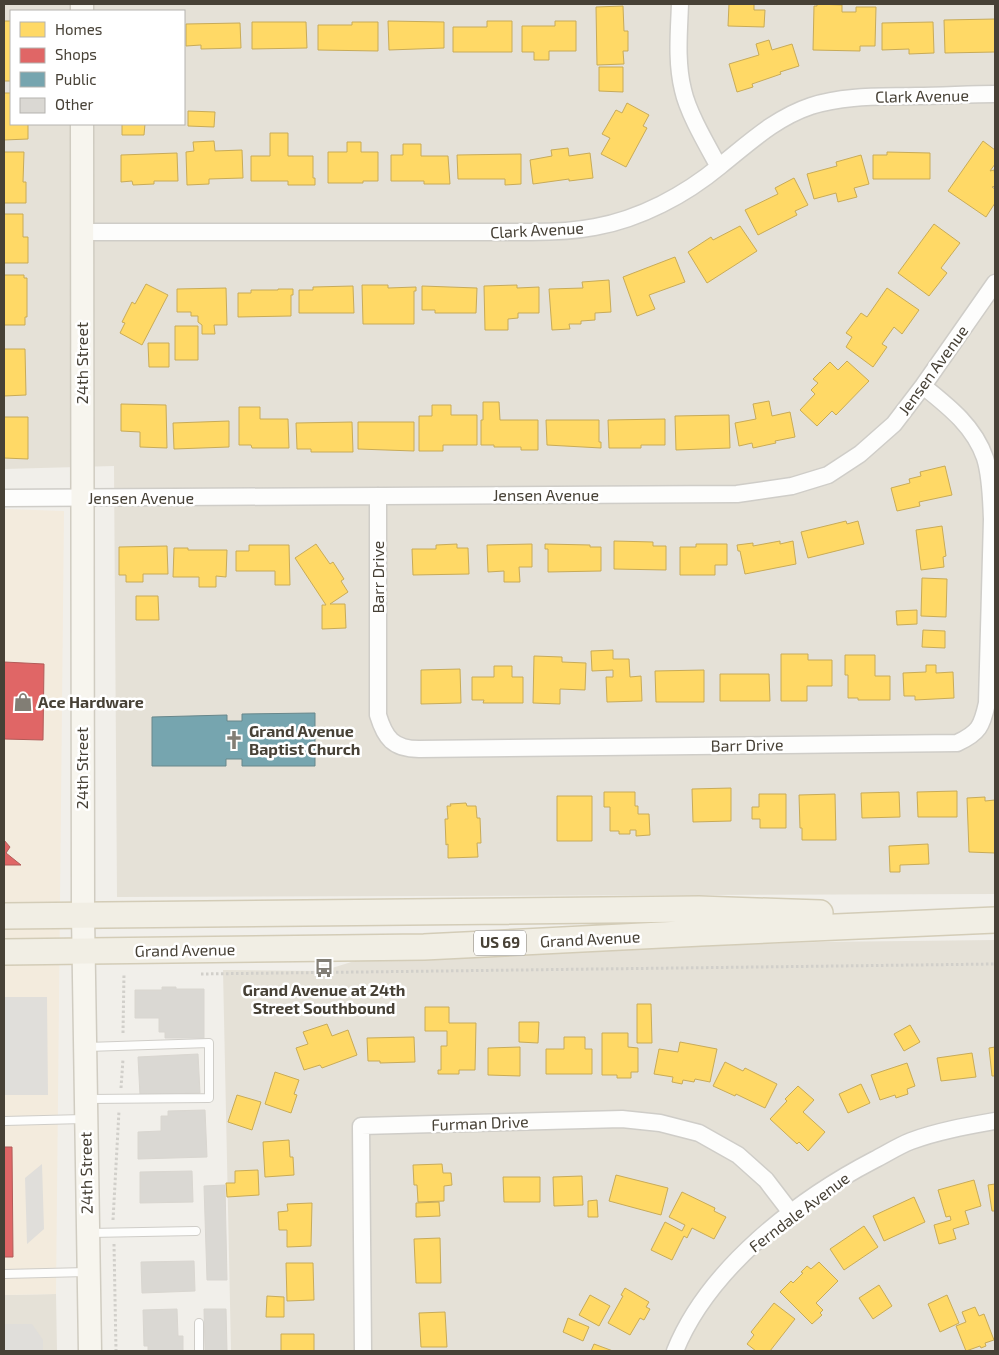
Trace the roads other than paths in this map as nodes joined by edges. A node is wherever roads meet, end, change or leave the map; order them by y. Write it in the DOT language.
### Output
graph roads {
  1 [pos="680,4"];
  2 [pos="993,95"];
  3 [pos="82,125"];
  4 [pos="719,168"];
  5 [pos="82,232"];
  6 [pos="995,283"];
  7 [pos="923,386"];
  8 [pos="378,496"];
  9 [pos="4,498"];
  10 [pos="82,498"];
  11 [pos="83,915"];
  12 [pos="4,916"];
  13 [pos="995,919"];
  14 [pos="4,952"];
  15 [pos="84,952"];
  16 [pos="84,1048"];
  17 [pos="85,1109"];
  18 [pos="4,1121"];
  19 [pos="995,1121"];
  20 [pos="792,1214"];
  21 [pos="196,1231"];
  22 [pos="88,1233"];
  23 [pos="88,1272"];
  24 [pos="4,1274"];
  25 [pos="199,1323"];
  26 [pos="90,1351"];
  27 [pos="199,1351"];
  28 [pos="363,1351"];
  29 [pos="675,1351"];
  1 -- 4 [label="street"];
  2 -- 4 [label="street, Clark Avenue"];
  3 -- 5 [label="main road, 24th Street"];
  4 -- 5 [label="street, Clark Avenue"];
  5 -- 10 [label="main road, 24th Street"];
  6 -- 7 [label="street, Jensen Avenue"];
  7 -- 8 [label="street, Jensen Avenue"];
  7 -- 8 [label="street, Barr Drive"];
  8 -- 10 [label="street, Jensen Avenue"];
  9 -- 10 [label="street, Jensen Avenue"];
  10 -- 11 [label="main road, 24th Street"];
  11 -- 12 [label="main road, Grand Avenue / US 69"];
  11 -- 13 [label="main road, Grand Avenue / US 69"];
  11 -- 15 [label="main road, 24th Street"];
  13 -- 15 [label="main road, Grand Avenue / US 69"];
  14 -- 15 [label="main road, Grand Avenue / US 69"];
  15 -- 16 [label="main road, 24th Street"];
  16 -- 17 [label="main road, 24th Street"];
  16 -- 17 [label="lane"];
  17 -- 18 [label="lane"];
  17 -- 22 [label="main road, 24th Street"];
  19 -- 20 [label="street, Ferndale Avenue"];
  20 -- 28 [label="street, Furman Drive"];
  20 -- 29 [label="street, Ferndale Avenue"];
  21 -- 22 [label="lane"];
  22 -- 23 [label="main road, 24th Street"];
  23 -- 24 [label="lane"];
  23 -- 26 [label="main road, 24th Street"];
  25 -- 27 [label="lane"];
}
